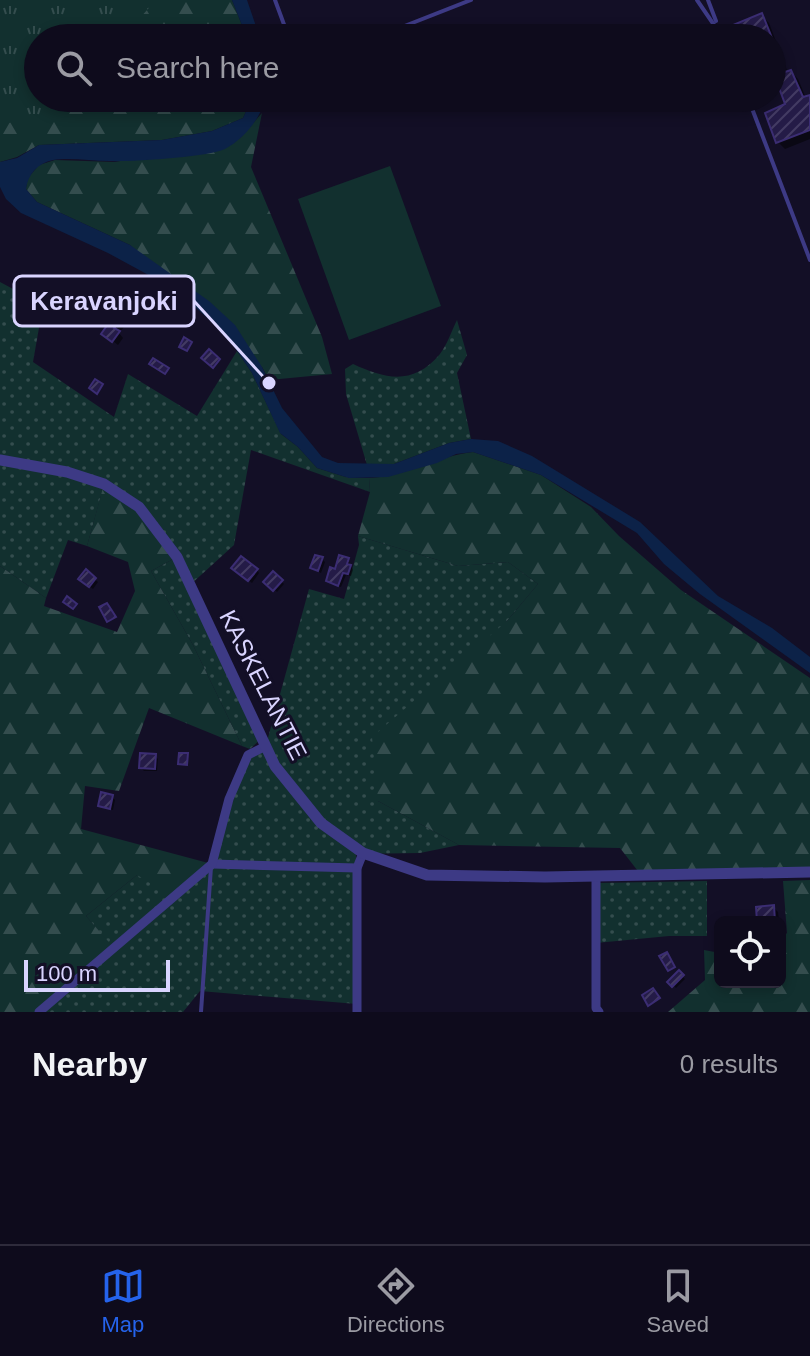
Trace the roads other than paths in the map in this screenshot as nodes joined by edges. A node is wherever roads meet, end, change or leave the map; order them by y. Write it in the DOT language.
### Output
graph roads {
  1 [pos="275,0"];
  2 [pos="471,0"];
  3 [pos="697,0"];
  4 [pos="708,0"];
  5 [pos="284,24"];
  6 [pos="410,24"];
  7 [pos="713,24"];
  8 [pos="717,24"];
  9 [pos="753,112"];
  10 [pos="810,260"];
  11 [pos="0,460"];
  12 [pos="266,746"];
  13 [pos="363,853"];
  14 [pos="212,864"];
  15 [pos="357,868"];
  16 [pos="810,872"];
  17 [pos="596,876"];
  18 [pos="39,1012"];
  19 [pos="201,1012"];
  20 [pos="357,1012"];
  21 [pos="599,1012"];
  1 -- 5 [label="lane"];
  2 -- 6 [label="lane"];
  3 -- 7 [label="lane"];
  4 -- 8 [label="lane"];
  9 -- 10 [label="lane"];
  11 -- 12 [label="street, KASKELANTIE"];
  12 -- 13 [label="street, KASKELANTIE"];
  12 -- 14 [label="street"];
  13 -- 15 [label="street"];
  13 -- 17 [label="street, KASKELANTIE"];
  14 -- 15 [label="street"];
  14 -- 18 [label="street"];
  14 -- 19 [label="lane"];
  15 -- 20 [label="street"];
  16 -- 17 [label="street, KASKELANTIE"];
  17 -- 21 [label="street"];
}
